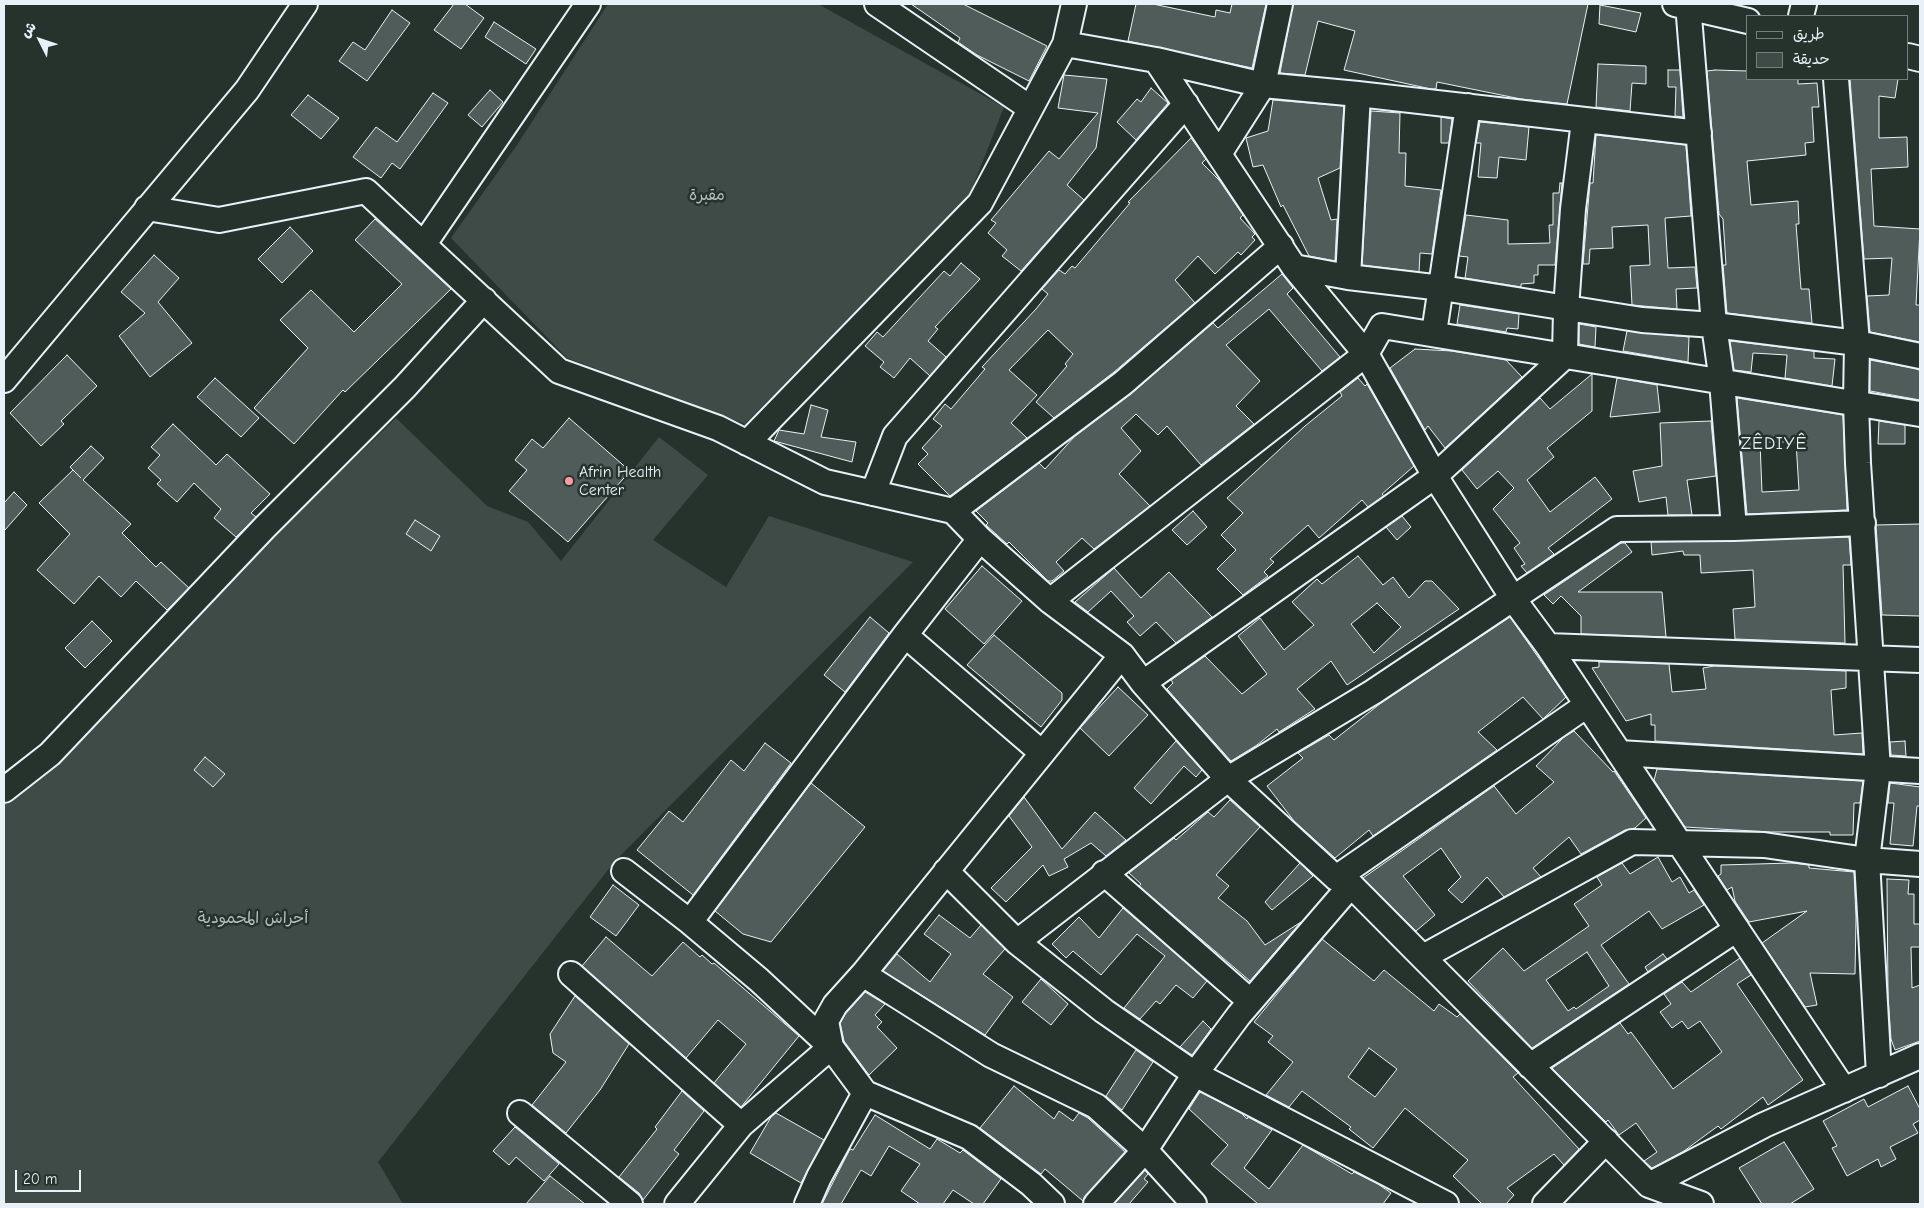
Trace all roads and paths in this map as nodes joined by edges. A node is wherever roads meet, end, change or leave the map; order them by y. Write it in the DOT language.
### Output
graph roads {
  1 [pos="305,4"];
  2 [pos="588,4"];
  3 [pos="877,4"];
  4 [pos="1074,4"];
  5 [pos="1280,4"];
  6 [pos="1683,5"];
  7 [pos="1746,21"];
  8 [pos="1065,44"];
  9 [pos="1156,60"];
  10 [pos="1836,80"];
  11 [pos="1263,85"];
  12 [pos="1358,94"];
  13 [pos="1186,104"];
  14 [pos="1468,106"];
  15 [pos="1030,108"];
  16 [pos="1584,121"];
  17 [pos="1700,133"];
  18 [pos="1219,154"];
  19 [pos="147,208"];
  20 [pos="424,244"];
  21 [pos="1281,246"];
  22 [pos="1294,267"];
  23 [pos="1348,277"];
  24 [pos="1442,288"];
  25 [pos="484,300"];
  26 [pos="1566,309"];
  27 [pos="1714,325"];
  28 [pos="1434,334"];
  29 [pos="1857,343"];
  30 [pos="1366,354"];
  31 [pos="1566,356"];
  32 [pos="1920,356"];
  33 [pos="4,380"];
  34 [pos="1722,382"];
  35 [pos="1856,403"];
  36 [pos="1920,414"];
  37 [pos="746,443"];
  38 [pos="1435,476"];
  39 [pos="873,493"];
  40 [pos="953,511"];
  41 [pos="1863,523"];
  42 [pos="1734,528"];
  43 [pos="980,540"];
  44 [pos="1514,600"];
  45 [pos="1050,601"];
  46 [pos="905,635"];
  47 [pos="1548,646"];
  48 [pos="1122,655"];
  49 [pos="1871,659"];
  50 [pos="1920,660"];
  51 [pos="1143,683"];
  52 [pos="1587,705"];
  53 [pos="1041,752"];
  54 [pos="1619,753"];
  55 [pos="1878,769"];
  56 [pos="1920,771"];
  57 [pos="1228,779"];
  58 [pos="4,790"];
  59 [pos="1680,843"];
  60 [pos="1867,860"];
  61 [pos="1920,864"];
  62 [pos="624,871"];
  63 [pos="946,871"];
  64 [pos="1104,873"];
  65 [pos="1343,882"];
  66 [pos="690,922"];
  67 [pos="1737,930"];
  68 [pos="1017,942"];
  69 [pos="1423,957"];
  70 [pos="571,974"];
  71 [pos="863,974"];
  72 [pos="1250,1001"];
  73 [pos="830,1047"];
  74 [pos="1920,1056"];
  75 [pos="1530,1066"];
  76 [pos="1195,1074"];
  77 [pos="1879,1075"];
  78 [pos="1844,1090"];
  79 [pos="865,1093"];
  80 [pos="520,1113"];
  81 [pos="742,1125"];
  82 [pos="1606,1142"];
  83 [pos="1146,1150"];
  84 [pos="1649,1185"];
  85 [pos="630,1204"];
  86 [pos="677,1204"];
  87 [pos="807,1204"];
  88 [pos="1052,1204"];
  89 [pos="1096,1204"];
  90 [pos="1194,1204"];
  91 [pos="1446,1204"];
  92 [pos="1545,1204"];
  93 [pos="1701,1204"];
  1 -- 19 [label="street"];
  2 -- 20 [label="street"];
  3 -- 15 [label="street"];
  4 -- 8 [label="street"];
  5 -- 11 [label="street"];
  6 -- 7 [label="street"];
  6 -- 17 [label="street"];
  8 -- 9 [label="street"];
  8 -- 15 [label="street"];
  9 -- 11 [label="street"];
  9 -- 13 [label="street"];
  10 -- 29 [label="street"];
  11 -- 12 [label="street"];
  11 -- 18 [label="street"];
  12 -- 14 [label="street"];
  12 -- 23 [label="street"];
  13 -- 18 [label="street"];
  13 -- 39 [label="street"];
  14 -- 16 [label="street"];
  14 -- 24 [label="street"];
  15 -- 37 [label="street"];
  16 -- 17 [label="street"];
  16 -- 26 [label="street"];
  17 -- 27 [label="street"];
  18 -- 21 [label="street"];
  19 -- 20 [label="street"];
  19 -- 33 [label="street"];
  20 -- 25 [label="street"];
  21 -- 22 [label="street"];
  21 -- 40 [label="street"];
  22 -- 23 [label="street"];
  22 -- 30 [label="street"];
  23 -- 24 [label="street"];
  24 -- 26 [label="street"];
  24 -- 28 [label="street"];
  25 -- 37 [label="street"];
  25 -- 58 [label="street"];
  26 -- 27 [label="street"];
  26 -- 31 [label="street"];
  27 -- 29 [label="street"];
  27 -- 34 [label="street"];
  28 -- 30 [label="street"];
  28 -- 31 [label="street"];
  29 -- 32 [label="street"];
  29 -- 35 [label="street"];
  30 -- 38 [label="street"];
  30 -- 45 [label="street"];
  31 -- 34 [label="street"];
  31 -- 38 [label="street"];
  34 -- 35 [label="street"];
  34 -- 42 [label="street"];
  35 -- 36 [label="street"];
  35 -- 41 [label="street"];
  37 -- 39 [label="street"];
  38 -- 44 [label="street"];
  38 -- 51 [label="street"];
  39 -- 40 [label="street"];
  40 -- 43 [label="street"];
  41 -- 42 [label="street"];
  41 -- 49 [label="street"];
  42 -- 44 [label="street"];
  43 -- 45 [label="street"];
  43 -- 46 [label="street"];
  44 -- 47 [label="street"];
  44 -- 57 [label="street"];
  45 -- 48 [label="street"];
  46 -- 53 [label="street"];
  46 -- 66 [label="street"];
  47 -- 49 [label="street"];
  47 -- 52 [label="street"];
  48 -- 51 [label="street"];
  48 -- 53 [label="street"];
  49 -- 50 [label="street"];
  49 -- 55 [label="street"];
  51 -- 57 [label="street"];
  52 -- 54 [label="street"];
  52 -- 65 [label="street"];
  53 -- 63 [label="street"];
  54 -- 55 [label="street"];
  54 -- 59 [label="street"];
  55 -- 56 [label="street"];
  55 -- 60 [label="street"];
  57 -- 64 [label="street"];
  57 -- 65 [label="street"];
  59 -- 60 [label="street"];
  59 -- 67 [label="street"];
  59 -- 69 [label="street"];
  60 -- 61 [label="street"];
  60 -- 77 [label="street"];
  62 -- 66 [label="street"];
  63 -- 68 [label="street"];
  63 -- 71 [label="street"];
  64 -- 68 [label="street"];
  64 -- 72 [label="street"];
  65 -- 69 [label="street"];
  65 -- 72 [label="street"];
  66 -- 73 [label="street"];
  67 -- 75 [label="street"];
  67 -- 78 [label="street"];
  68 -- 76 [label="street"];
  69 -- 75 [label="street"];
  70 -- 81 [label="street"];
  71 -- 73 [label="street"];
  71 -- 83 [label="street"];
  72 -- 76 [label="street"];
  73 -- 79 [label="street"];
  73 -- 81 [label="street"];
  74 -- 77 [label="street"];
  75 -- 82 [label="street"];
  76 -- 83 [label="street"];
  76 -- 91 [label="street"];
  77 -- 78 [label="street"];
  78 -- 84 [label="street"];
  79 -- 87 [label="street"];
  79 -- 88 [label="street"];
  80 -- 85 [label="street"];
  81 -- 86 [label="street"];
  82 -- 84 [label="street"];
  82 -- 92 [label="street"];
  83 -- 89 [label="street"];
  83 -- 90 [label="street"];
  84 -- 93 [label="street"];
}
